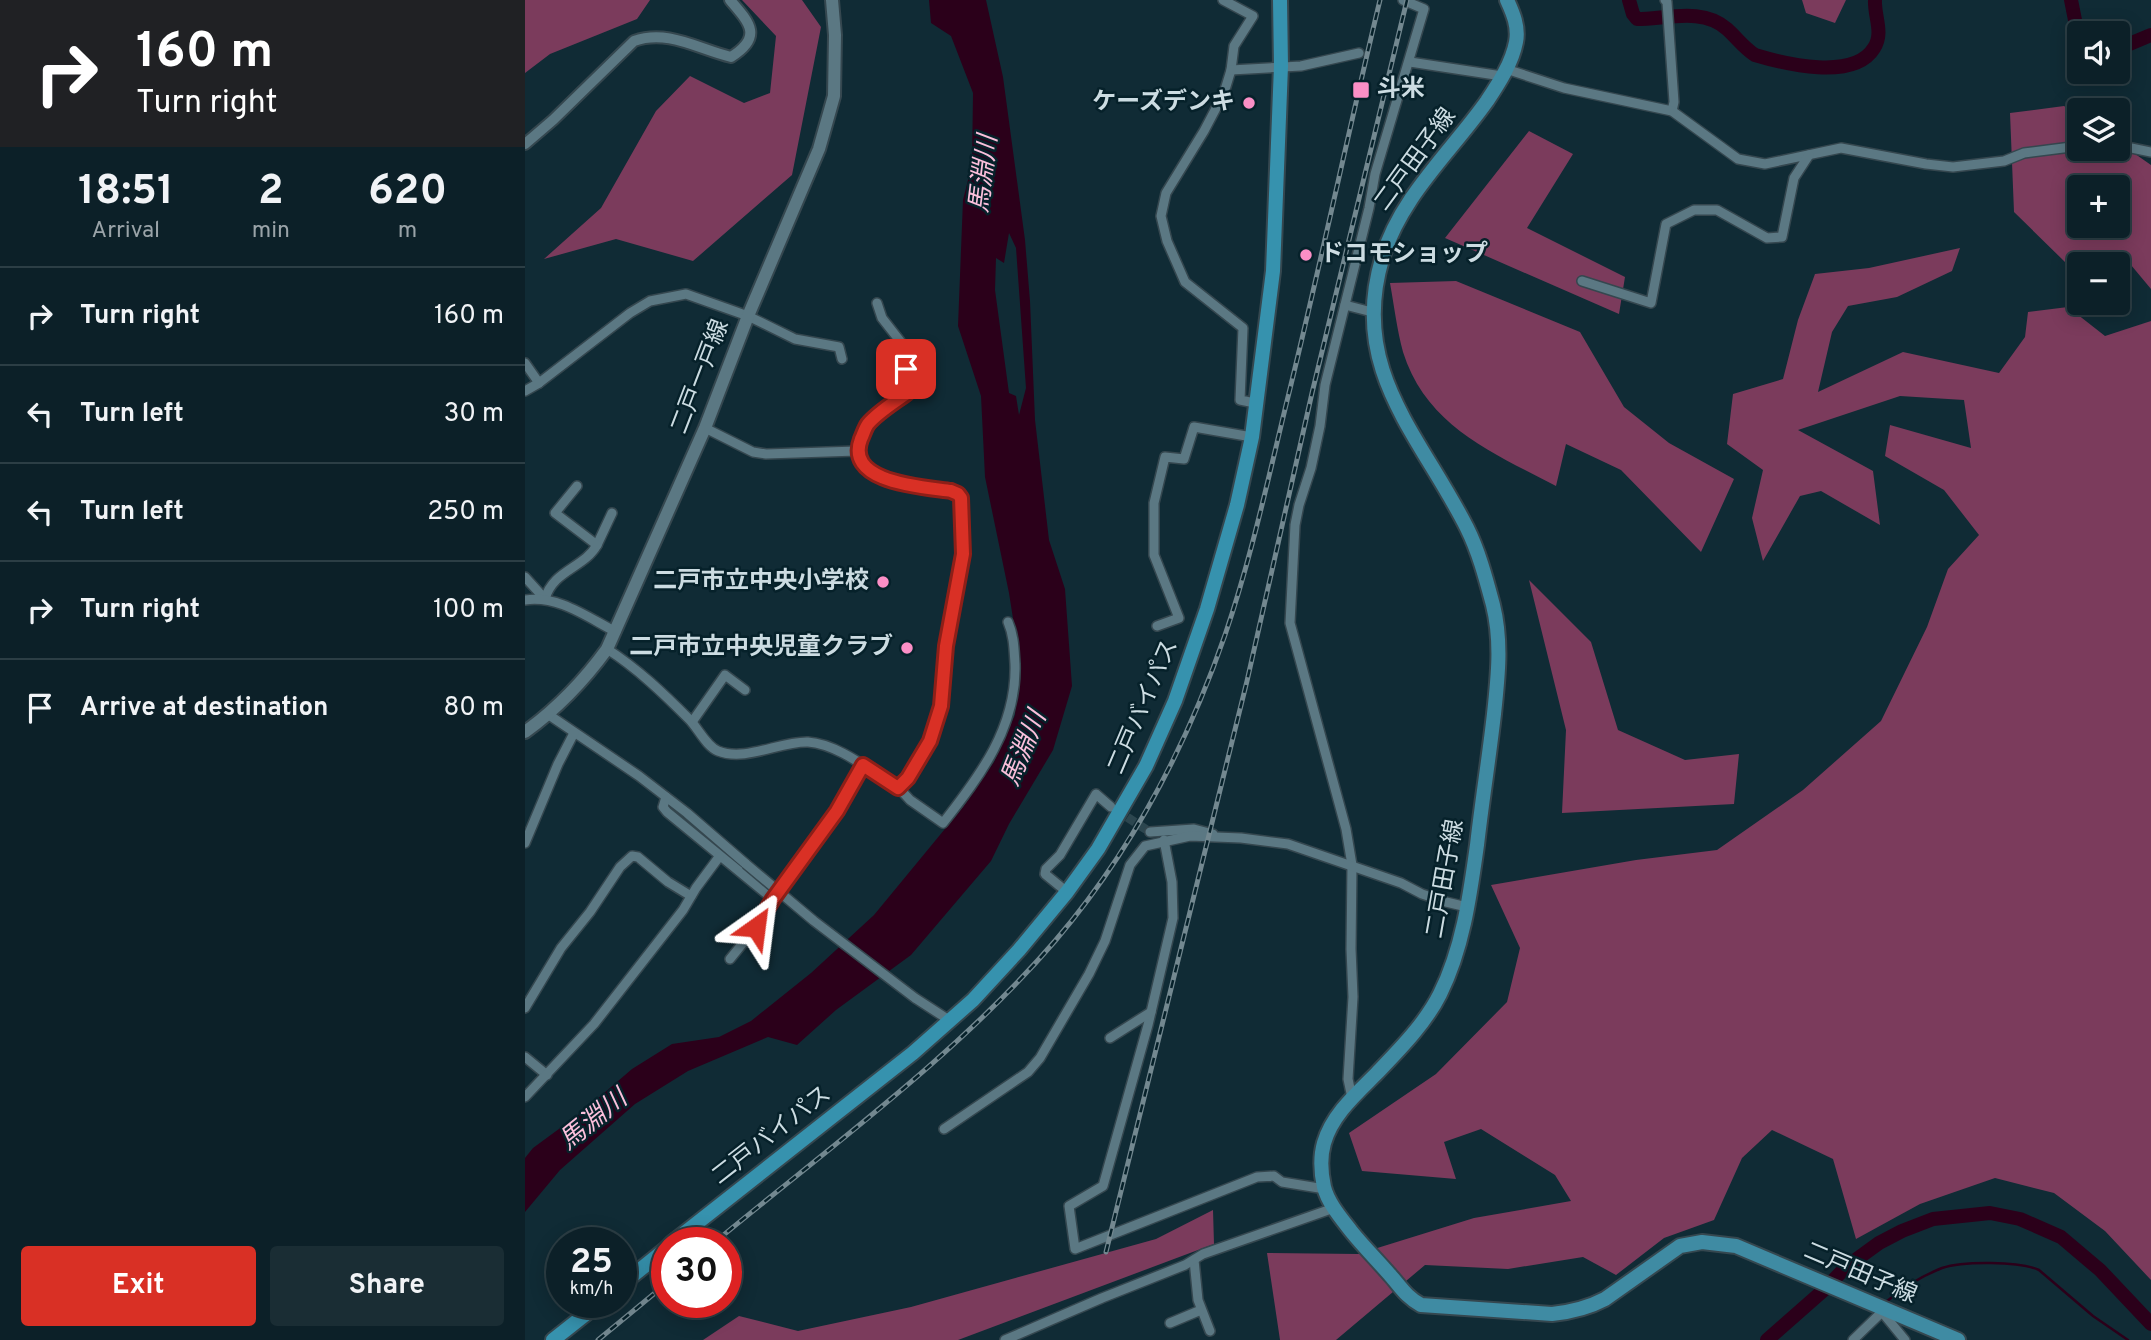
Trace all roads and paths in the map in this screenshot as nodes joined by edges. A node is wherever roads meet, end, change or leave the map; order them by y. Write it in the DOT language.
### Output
graph roads {
  1 [pos="730,0"];
  2 [pos="832,0"];
  3 [pos="1223,0"];
  4 [pos="1280,0"];
  5 [pos="1403,0"];
  6 [pos="1507,0"];
  7 [pos="1669,1"];
  8 [pos="1359,53"];
  9 [pos="1410,62"];
  10 [pos="1281,66"];
  11 [pos="1231,70"];
  12 [pos="1504,72"];
  13 [pos="1672,111"];
  14 [pos="525,144"];
  15 [pos="2067,148"];
  16 [pos="2130,148"];
  17 [pos="2151,152"];
  18 [pos="1810,154"];
  19 [pos="1582,281"];
  20 [pos="877,303"];
  21 [pos="1345,305"];
  22 [pos="1372,312"];
  23 [pos="748,316"];
  24 [pos="842,359"];
  25 [pos="525,363"];
  26 [pos="539,383"];
  27 [pos="525,391"];
  28 [pos="1255,403"];
  29 [pos="705,428"];
  30 [pos="1252,437"];
  31 [pos="857,451"];
  32 [pos="577,486"];
  33 [pos="612,513"];
  34 [pos="597,545"];
  35 [pos="525,577"];
  36 [pos="545,599"];
  37 [pos="525,600"];
  38 [pos="1008,622"];
  39 [pos="1157,625"];
  40 [pos="615,632"];
  41 [pos="607,649"];
  42 [pos="745,690"];
  43 [pos="549,715"];
  44 [pos="692,722"];
  45 [pos="525,732"];
  46 [pos="574,733"];
  47 [pos="863,765"];
  48 [pos="898,788"];
  49 [pos="666,797"];
  50 [pos="1111,807"];
  51 [pos="1150,832"];
  52 [pos="1229,837"];
  53 [pos="1164,840"];
  54 [pos="525,843"];
  55 [pos="719,857"];
  56 [pos="1352,866"];
  57 [pos="1067,891"];
  58 [pos="691,896"];
  59 [pos="773,899"];
  60 [pos="1467,907"];
  61 [pos="730,959"];
  62 [pos="525,1008"];
  63 [pos="1151,1012"];
  64 [pos="949,1020"];
  65 [pos="1110,1038"];
  66 [pos="525,1057"];
  67 [pos="547,1076"];
  68 [pos="525,1097"];
  69 [pos="1352,1098"];
  70 [pos="944,1129"];
  71 [pos="1325,1189"];
  72 [pos="1334,1208"];
  73 [pos="692,1227"];
  74 [pos="1194,1260"];
  75 [pos="651,1261"];
  76 [pos="637,1272"];
  77 [pos="1201,1310"];
  78 [pos="1884,1310"];
  79 [pos="581,1318"];
  80 [pos="1170,1324"];
  81 [pos="1210,1331"];
  82 [pos="553,1340"];
  83 [pos="1005,1340"];
  84 [pos="1853,1340"];
  85 [pos="1905,1340"];
  86 [pos="1958,1340"];
  1 -- 14 [label="street"];
  2 -- 23 [label="main road, 二戸一戸線"];
  3 -- 11 [label="street"];
  4 -- 10 [label="highway, 二戸バイパス"];
  5 -- 9 [label="street"];
  6 -- 12 [label="main road, 二戸田子線"];
  7 -- 13 [label="street"];
  8 -- 10 [label="street"];
  9 -- 12 [label="street"];
  9 -- 21 [label="street"];
  10 -- 11 [label="street"];
  10 -- 28 [label="highway, 二戸バイパス"];
  11 -- 28 [label="street"];
  12 -- 13 [label="street"];
  12 -- 22 [label="main road, 二戸田子線"];
  13 -- 18 [label="street"];
  15 -- 18 [label="street"];
  16 -- 17 [label="street"];
  18 -- 19 [label="street"];
  20 -- 31 [label="street"];
  21 -- 22 [label="street"];
  21 -- 56 [label="street"];
  22 -- 60 [label="main road, 二戸田子線"];
  23 -- 24 [label="street"];
  23 -- 26 [label="street"];
  23 -- 29 [label="main road, 二戸一戸線"];
  25 -- 26 [label="street"];
  26 -- 27 [label="street"];
  28 -- 30 [label="highway, 二戸バイパス"];
  29 -- 31 [label="street"];
  29 -- 40 [label="main road, 二戸一戸線"];
  30 -- 39 [label="street"];
  30 -- 57 [label="highway, 二戸バイパス"];
  31 -- 48 [label="street"];
  32 -- 34 [label="street"];
  33 -- 34 [label="street"];
  34 -- 36 [label="street"];
  35 -- 36 [label="street"];
  36 -- 37 [label="street"];
  36 -- 40 [label="street"];
  38 -- 48 [label="street"];
  40 -- 41 [label="main road, 二戸一戸線"];
  41 -- 43 [label="main road, 二戸一戸線"];
  41 -- 44 [label="street"];
  42 -- 44 [label="street"];
  43 -- 45 [label="main road, 二戸一戸線"];
  43 -- 46 [label="street"];
  44 -- 47 [label="street"];
  46 -- 49 [label="street"];
  46 -- 54 [label="street"];
  47 -- 48 [label="street"];
  47 -- 59 [label="street"];
  49 -- 55 [label="street"];
  49 -- 64 [label="street, bridge"];
  50 -- 57 [label="street"];
  51 -- 52 [label="street"];
  52 -- 53 [label="street"];
  52 -- 56 [label="street"];
  53 -- 63 [label="street"];
  53 -- 70 [label="street"];
  55 -- 58 [label="street"];
  55 -- 59 [label="street"];
  56 -- 60 [label="street"];
  56 -- 69 [label="street"];
  57 -- 64 [label="highway, 二戸バイパス"];
  58 -- 62 [label="street"];
  58 -- 67 [label="street"];
  59 -- 61 [label="street"];
  60 -- 69 [label="main road, 二戸田子線"];
  63 -- 65 [label="street"];
  63 -- 71 [label="street"];
  64 -- 73 [label="highway, 二戸バイパス"];
  66 -- 67 [label="street"];
  67 -- 68 [label="street"];
  69 -- 71 [label="main road, 二戸田子線"];
  71 -- 72 [label="main road, 二戸田子線"];
  72 -- 74 [label="street"];
  72 -- 78 [label="main road, 二戸田子線"];
  74 -- 77 [label="street"];
  74 -- 83 [label="street"];
  75 -- 76 [label="highway"];
  77 -- 80 [label="street"];
  77 -- 81 [label="street"];
  78 -- 84 [label="street"];
  78 -- 85 [label="street"];
  78 -- 86 [label="main road, 二戸田子線"];
  79 -- 82 [label="highway"];
}
